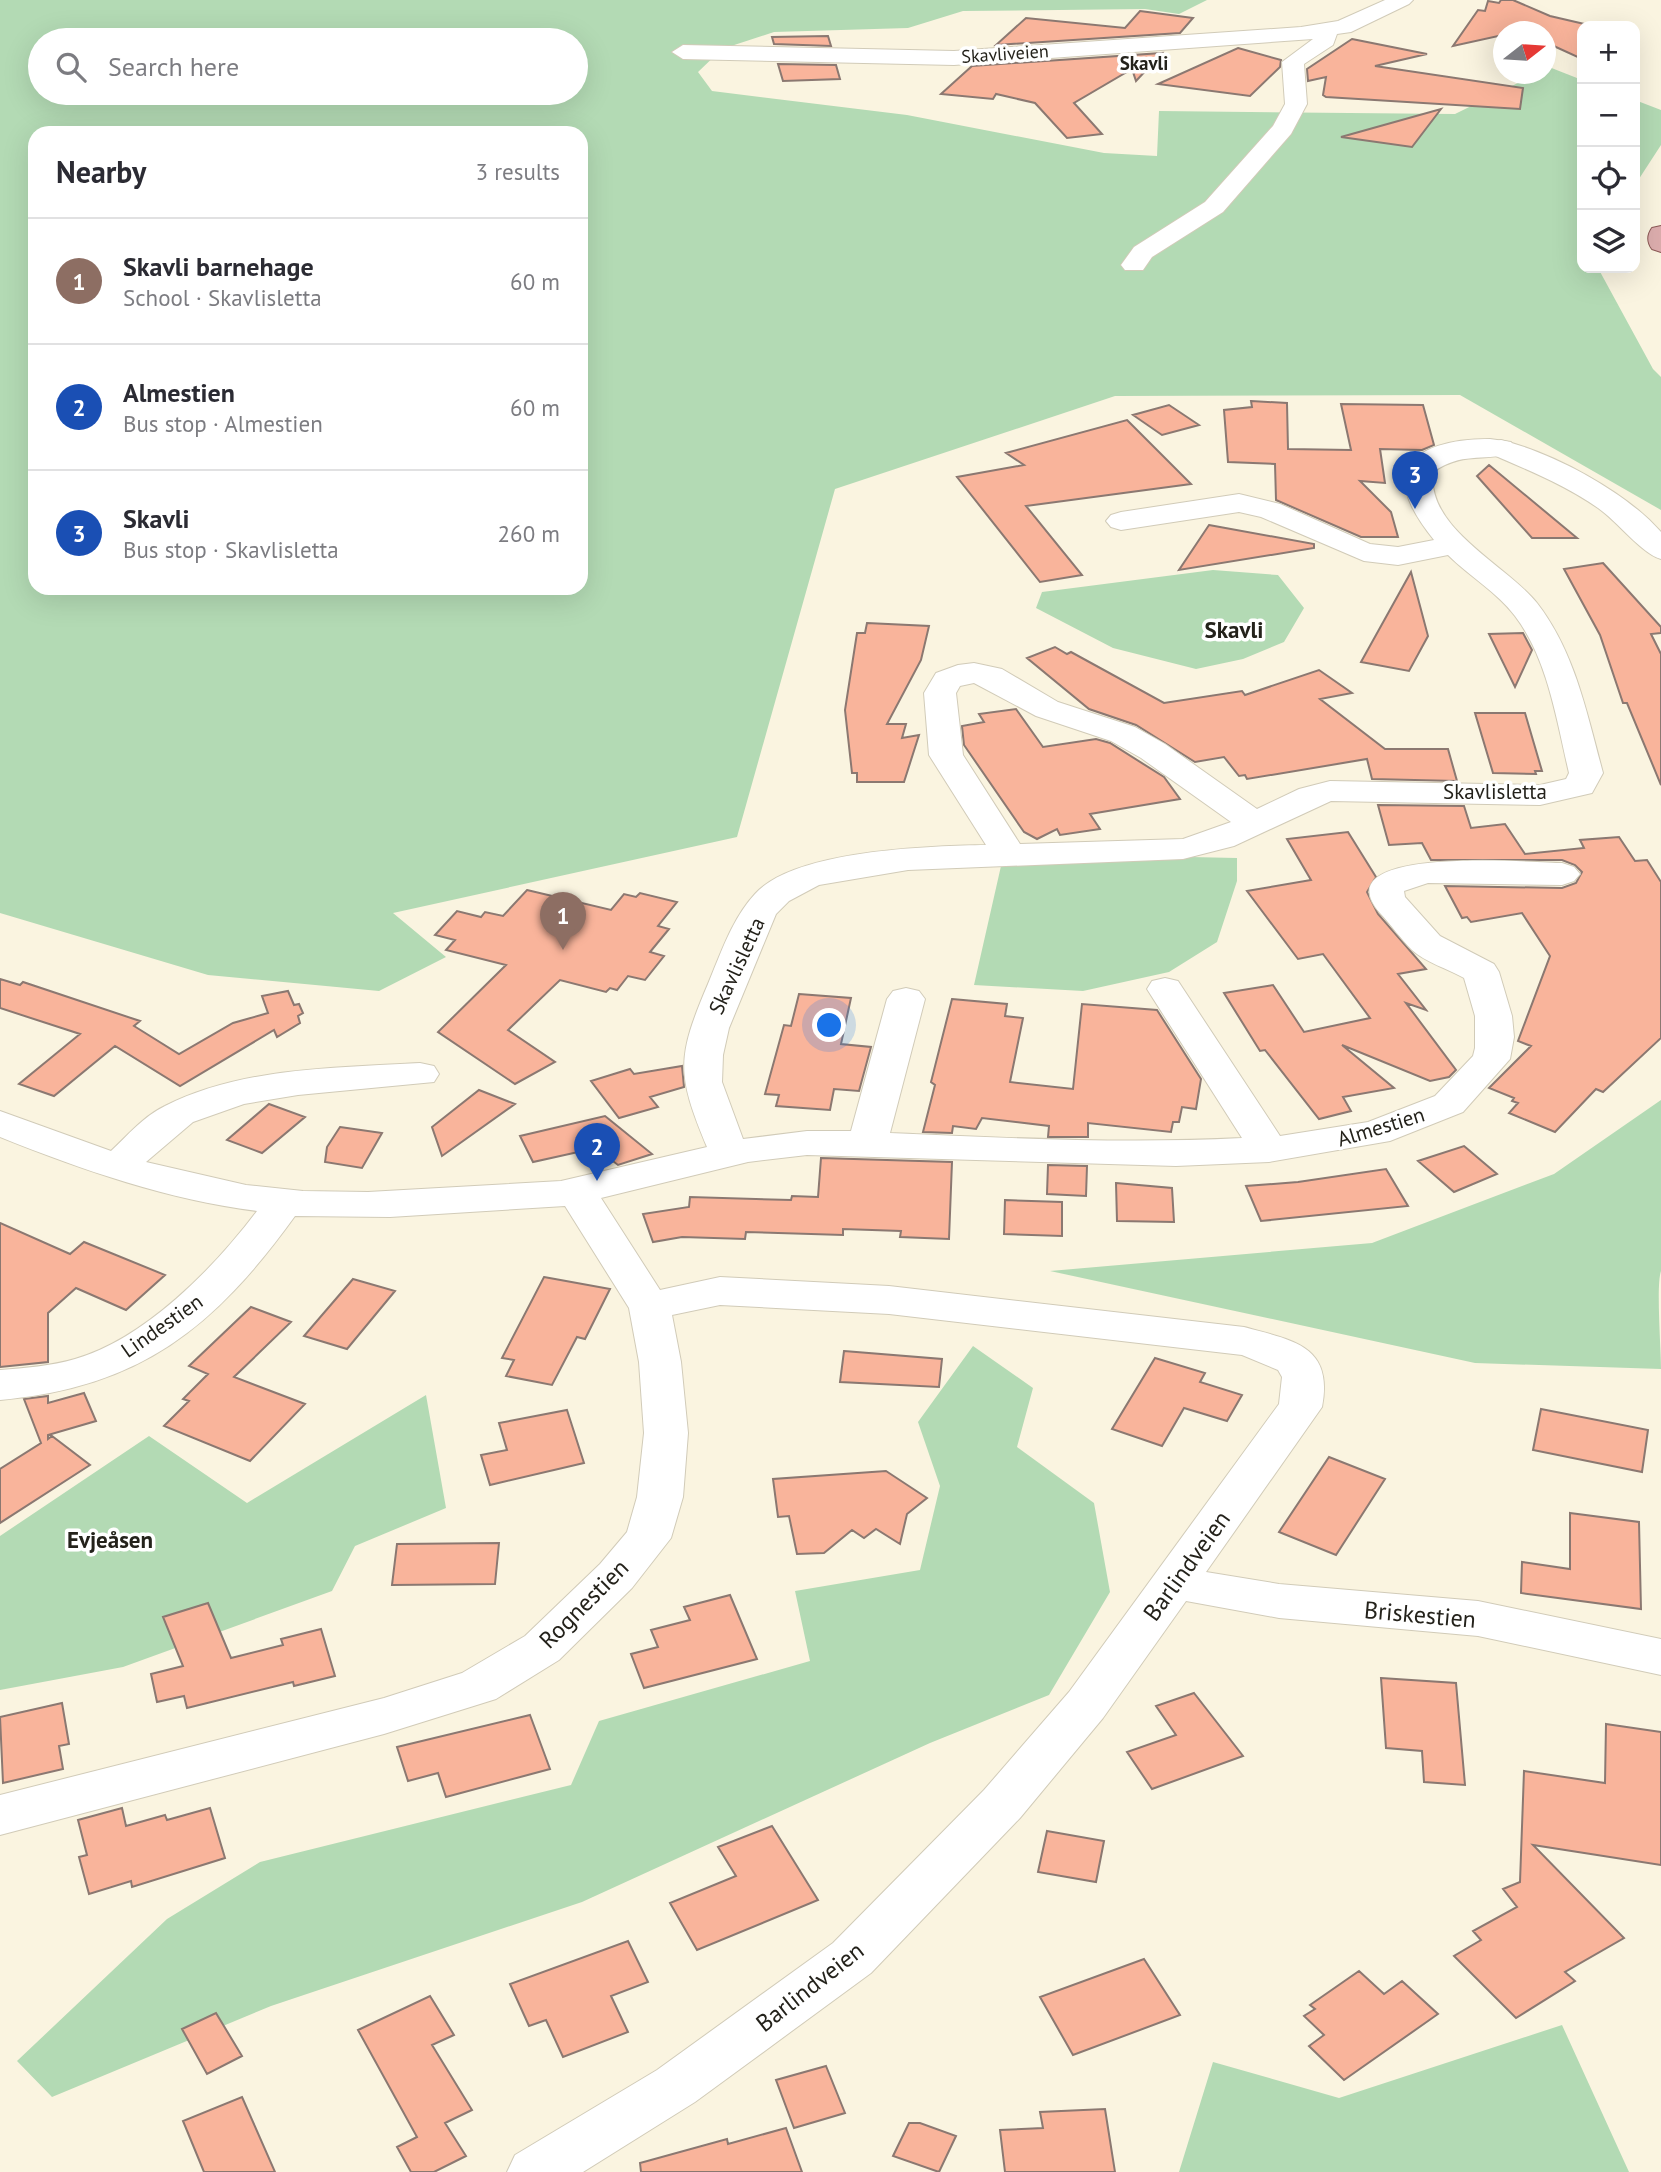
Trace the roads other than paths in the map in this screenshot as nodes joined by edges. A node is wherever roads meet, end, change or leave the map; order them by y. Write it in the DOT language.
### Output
graph roads {
  1 [pos="1402,0"];
  2 [pos="1326,32"];
  3 [pos="683,52"];
  4 [pos="1661,233"];
  5 [pos="1661,244"];
  6 [pos="1134,265"];
  7 [pos="1121,521"];
  8 [pos="1452,545"];
  9 [pos="1661,550"];
  10 [pos="1253,822"];
  11 [pos="1011,856"];
  12 [pos="1562,874"];
  13 [pos="1165,989"];
  14 [pos="906,999"];
  15 [pos="420,1074"];
  16 [pos="0,1123"];
  17 [pos="869,1142"];
  18 [pos="1269,1150"];
  19 [pos="729,1152"];
  20 [pos="118,1166"];
  21 [pos="576,1191"];
  22 [pos="284,1203"];
  23 [pos="650,1308"];
  24 [pos="0,1385"];
  25 [pos="1177,1582"];
  26 [pos="1661,1657"];
  27 [pos="0,1815"];
  28 [pos="535,2172"];
  1 -- 2 [label="street, Skavliveien"];
  2 -- 3 [label="street, Skavliveien"];
  2 -- 6 [label="street, Skavliveien"];
  4 -- 5 [label="main road"];
  7 -- 8 [label="street"];
  8 -- 9 [label="street, Skavlisletta"];
  8 -- 10 [label="street, Skavlisletta"];
  10 -- 11 [label="street, Skavlisletta"];
  10 -- 11 [label="street"];
  11 -- 19 [label="street, Skavlisletta"];
  12 -- 18 [label="street, Almestien"];
  13 -- 18 [label="street"];
  14 -- 17 [label="street"];
  15 -- 20 [label="street"];
  16 -- 20 [label="street, Almestien"];
  17 -- 18 [label="street, Almestien"];
  17 -- 19 [label="street, Almestien"];
  19 -- 21 [label="street, Almestien"];
  20 -- 22 [label="street, Almestien"];
  21 -- 22 [label="street, Almestien"];
  21 -- 23 [label="street, Rognestien"];
  22 -- 24 [label="street, Lindestien"];
  23 -- 25 [label="street, Barlindveien"];
  23 -- 27 [label="street, Rognestien"];
  25 -- 26 [label="street, Briskestien"];
  25 -- 28 [label="street, Barlindveien"];
}
